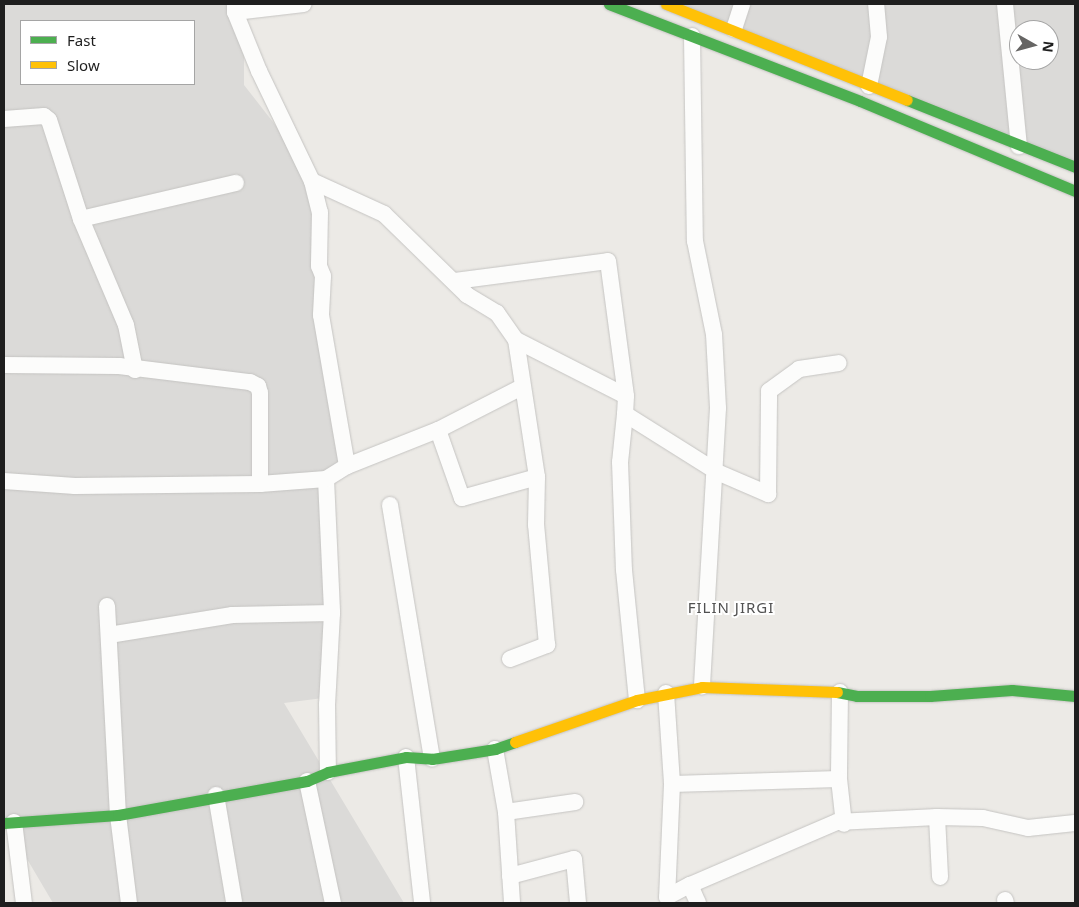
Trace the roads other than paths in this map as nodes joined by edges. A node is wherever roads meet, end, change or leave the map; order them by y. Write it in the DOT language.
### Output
graph roads {
  1 [pos="304,4"];
  2 [pos="609,4"];
  3 [pos="666,4"];
  4 [pos="742,4"];
  5 [pos="876,4"];
  6 [pos="1005,4"];
  7 [pos="235,8"];
  8 [pos="734,29"];
  9 [pos="692,36"];
  10 [pos="869,86"];
  11 [pos="4,119"];
  12 [pos="1019,146"];
  13 [pos="1075,167"];
  14 [pos="312,181"];
  15 [pos="236,183"];
  16 [pos="1075,191"];
  17 [pos="81,219"];
  18 [pos="455,281"];
  19 [pos="516,340"];
  20 [pos="839,364"];
  21 [pos="4,365"];
  22 [pos="135,370"];
  23 [pos="522,387"];
  24 [pos="626,396"];
  25 [pos="625,414"];
  26 [pos="438,430"];
  27 [pos="347,466"];
  28 [pos="717,472"];
  29 [pos="538,477"];
  30 [pos="326,479"];
  31 [pos="4,481"];
  32 [pos="260,484"];
  33 [pos="390,505"];
  34 [pos="108,606"];
  35 [pos="332,613"];
  36 [pos="109,635"];
  37 [pos="510,659"];
  38 [pos="702,687"];
  39 [pos="840,692"];
  40 [pos="666,693"];
  41 [pos="1075,696"];
  42 [pos="637,700"];
  43 [pos="496,748"];
  44 [pos="406,757"];
  45 [pos="432,759"];
  46 [pos="328,772"];
  47 [pos="839,779"];
  48 [pos="307,781"];
  49 [pos="672,784"];
  50 [pos="216,795"];
  51 [pos="575,802"];
  52 [pos="506,812"];
  53 [pos="118,815"];
  54 [pos="937,817"];
  55 [pos="9,823"];
  56 [pos="1075,823"];
  57 [pos="844,824"];
  58 [pos="510,876"];
  59 [pos="940,877"];
  60 [pos="690,885"];
  61 [pos="234,901"];
  62 [pos="24,903"];
  63 [pos="129,903"];
  64 [pos="333,903"];
  65 [pos="422,903"];
  66 [pos="512,903"];
  67 [pos="578,903"];
  68 [pos="698,903"];
  1 -- 7 [label="street"];
  2 -- 9 [label="street"];
  3 -- 8 [label="street"];
  4 -- 8 [label="street"];
  5 -- 10 [label="street"];
  6 -- 12 [label="street"];
  7 -- 14 [label="street"];
  8 -- 10 [label="street"];
  9 -- 16 [label="street"];
  9 -- 28 [label="street"];
  10 -- 12 [label="street"];
  11 -- 17 [label="street"];
  12 -- 13 [label="street"];
  14 -- 18 [label="street"];
  14 -- 27 [label="street"];
  15 -- 17 [label="street"];
  17 -- 22 [label="street"];
  18 -- 19 [label="street"];
  18 -- 24 [label="street"];
  19 -- 23 [label="street"];
  19 -- 24 [label="street"];
  20 -- 28 [label="street"];
  21 -- 22 [label="street"];
  22 -- 32 [label="street"];
  23 -- 26 [label="street"];
  23 -- 29 [label="street"];
  24 -- 25 [label="street"];
  25 -- 28 [label="street"];
  25 -- 42 [label="street"];
  26 -- 27 [label="street"];
  26 -- 29 [label="street"];
  27 -- 30 [label="street"];
  28 -- 38 [label="street"];
  29 -- 37 [label="street"];
  30 -- 32 [label="street"];
  30 -- 35 [label="street"];
  31 -- 32 [label="street"];
  33 -- 45 [label="street"];
  34 -- 36 [label="street"];
  35 -- 36 [label="street"];
  35 -- 46 [label="street"];
  36 -- 53 [label="street"];
  38 -- 39 [label="street"];
  38 -- 40 [label="street"];
  39 -- 41 [label="street"];
  39 -- 47 [label="street"];
  40 -- 42 [label="street"];
  40 -- 49 [label="street"];
  42 -- 43 [label="street"];
  43 -- 45 [label="street"];
  43 -- 52 [label="street"];
  44 -- 45 [label="street"];
  44 -- 46 [label="street"];
  44 -- 65 [label="street"];
  46 -- 48 [label="street"];
  47 -- 49 [label="street"];
  47 -- 57 [label="street"];
  48 -- 50 [label="street"];
  48 -- 64 [label="street"];
  49 -- 60 [label="street"];
  50 -- 53 [label="street"];
  50 -- 61 [label="street"];
  51 -- 52 [label="street"];
  52 -- 58 [label="street"];
  53 -- 55 [label="street"];
  53 -- 63 [label="street"];
  54 -- 56 [label="street"];
  54 -- 57 [label="street"];
  54 -- 59 [label="street"];
  55 -- 62 [label="street"];
  57 -- 60 [label="street"];
  58 -- 66 [label="street"];
  58 -- 67 [label="street"];
  60 -- 68 [label="street"];
}
